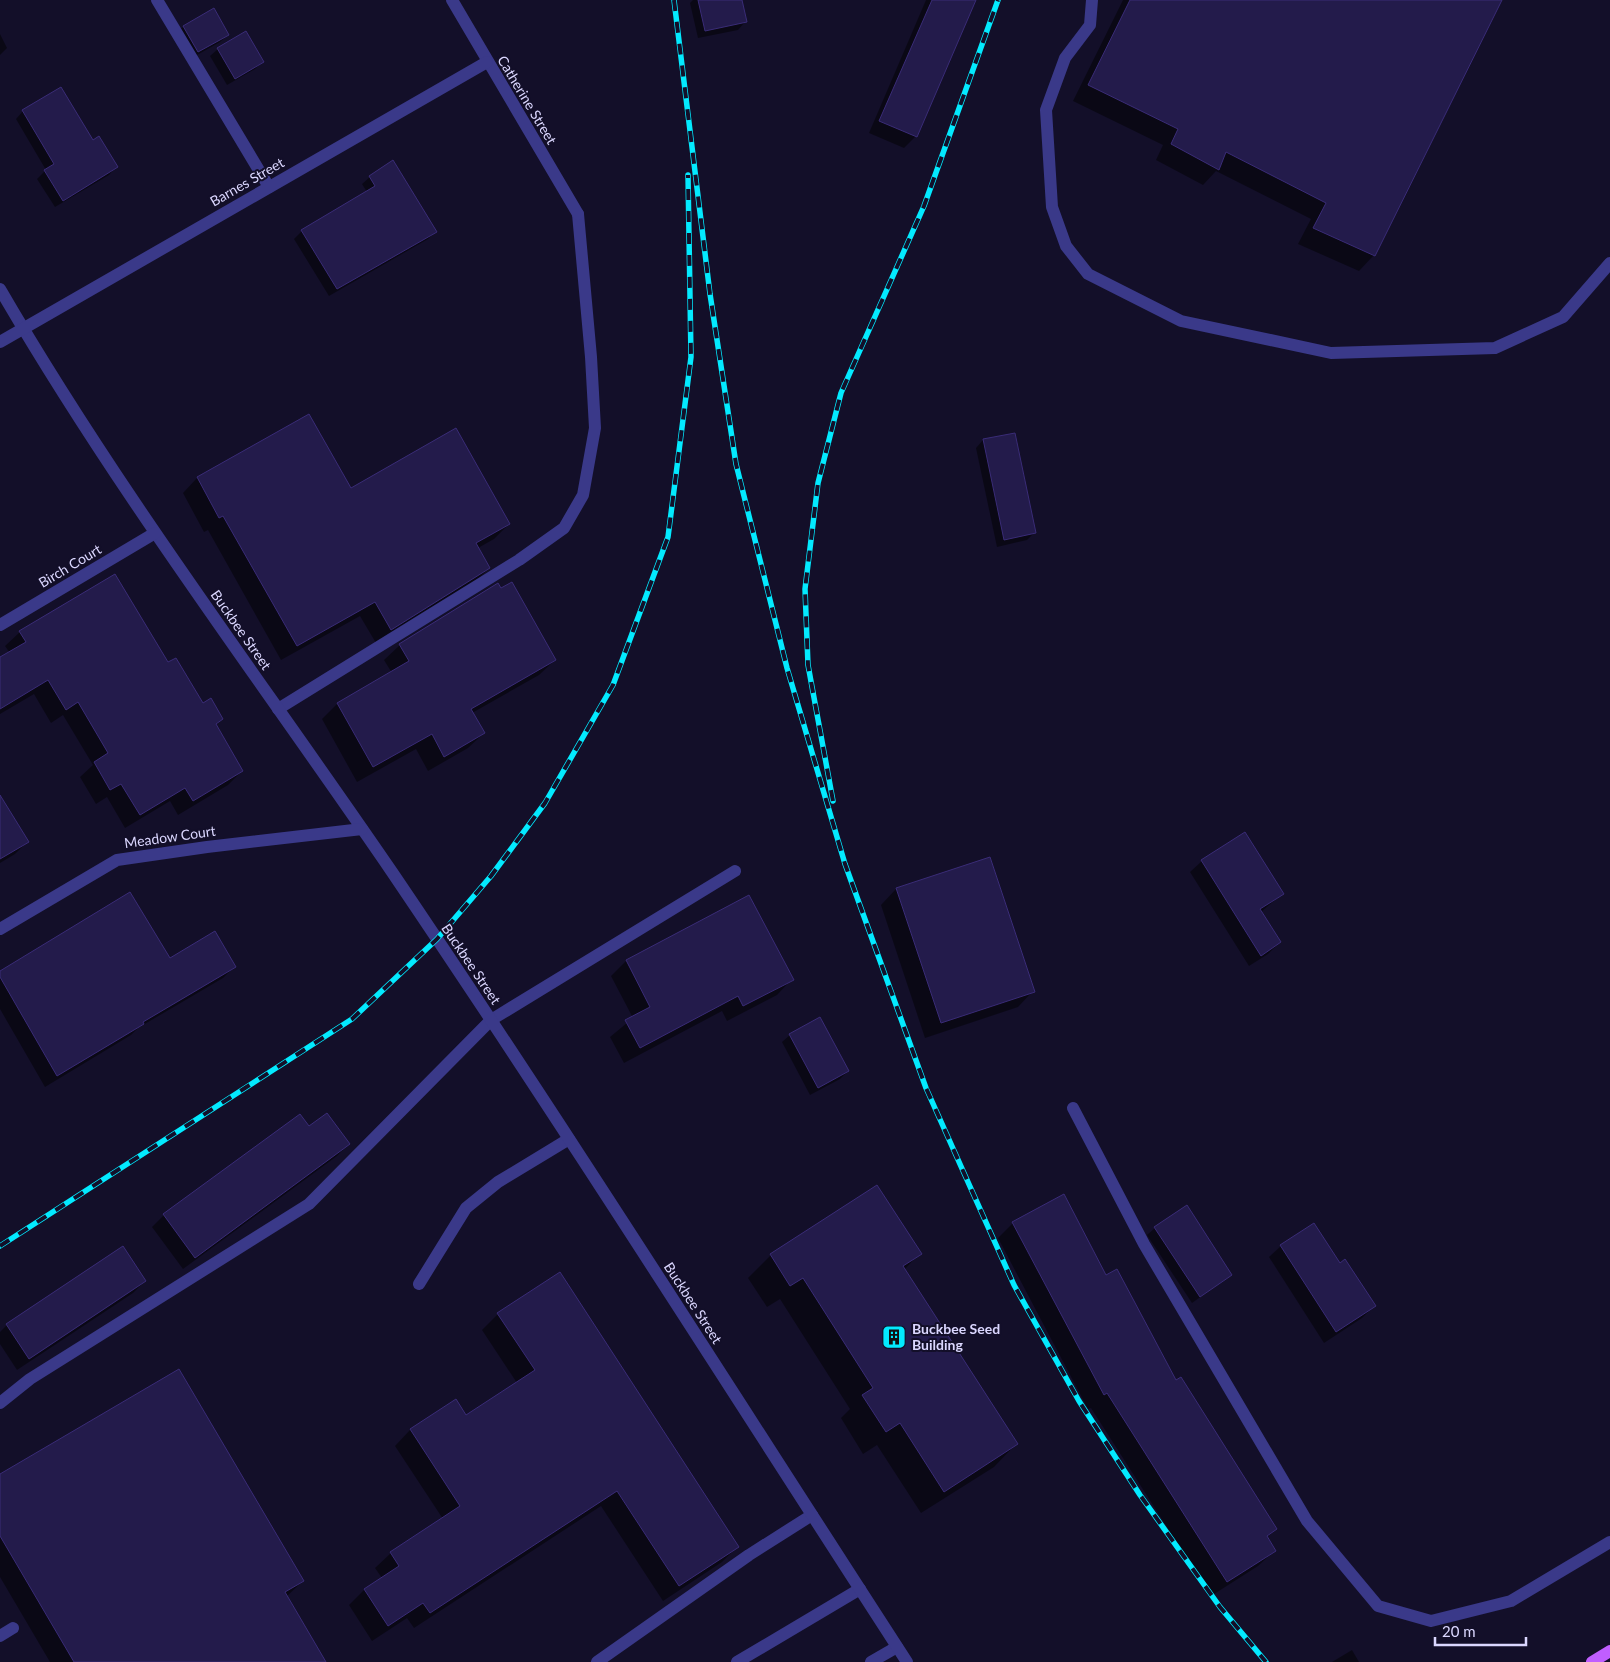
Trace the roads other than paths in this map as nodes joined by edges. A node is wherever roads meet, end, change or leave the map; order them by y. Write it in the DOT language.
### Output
graph roads {
  1 [pos="157,0"];
  2 [pos="452,0"];
  3 [pos="1092,0"];
  4 [pos="486,62"];
  5 [pos="268,187"];
  6 [pos="1610,263"];
  7 [pos="0,289"];
  8 [pos="23,329"];
  9 [pos="0,342"];
  10 [pos="155,534"];
  11 [pos="0,625"];
  12 [pos="278,709"];
  13 [pos="362,829"];
  14 [pos="735,871"];
  15 [pos="0,929"];
  16 [pos="491,1020"];
  17 [pos="1073,1108"];
  18 [pos="569,1139"];
  19 [pos="419,1284"];
  20 [pos="0,1403"];
  21 [pos="812,1515"];
  22 [pos="1610,1542"];
  23 [pos="860,1589"];
  24 [pos="13,1628"];
  25 [pos="0,1636"];
  26 [pos="897,1647"];
  27 [pos="1610,1651"];
  28 [pos="598,1662"];
  29 [pos="737,1662"];
  30 [pos="871,1662"];
  31 [pos="907,1662"];
  32 [pos="1592,1662"];
  1 -- 5 [label="street"];
  2 -- 4 [label="street, Catherine Street"];
  3 -- 6 [label="street"];
  4 -- 5 [label="street, Barnes Street"];
  4 -- 12 [label="street, Catherine Street"];
  5 -- 8 [label="street, Barnes Street"];
  7 -- 8 [label="street, Buckbee Street"];
  8 -- 9 [label="street"];
  8 -- 10 [label="street, Buckbee Street"];
  10 -- 11 [label="street, Birch Court"];
  10 -- 12 [label="street, Buckbee Street"];
  12 -- 13 [label="street, Buckbee Street"];
  13 -- 15 [label="street, Meadow Court"];
  13 -- 16 [label="street, Buckbee Street"];
  14 -- 16 [label="street"];
  16 -- 18 [label="street, Buckbee Street"];
  16 -- 20 [label="street"];
  17 -- 22 [label="street"];
  18 -- 19 [label="street"];
  18 -- 21 [label="street, Buckbee Street"];
  21 -- 23 [label="street, Buckbee Street"];
  21 -- 28 [label="street"];
  23 -- 26 [label="street, Buckbee Street"];
  23 -- 29 [label="street"];
  24 -- 25 [label="street"];
  26 -- 30 [label="street"];
  26 -- 31 [label="street, Buckbee Street"];
  27 -- 32 [label="main road"];
}
